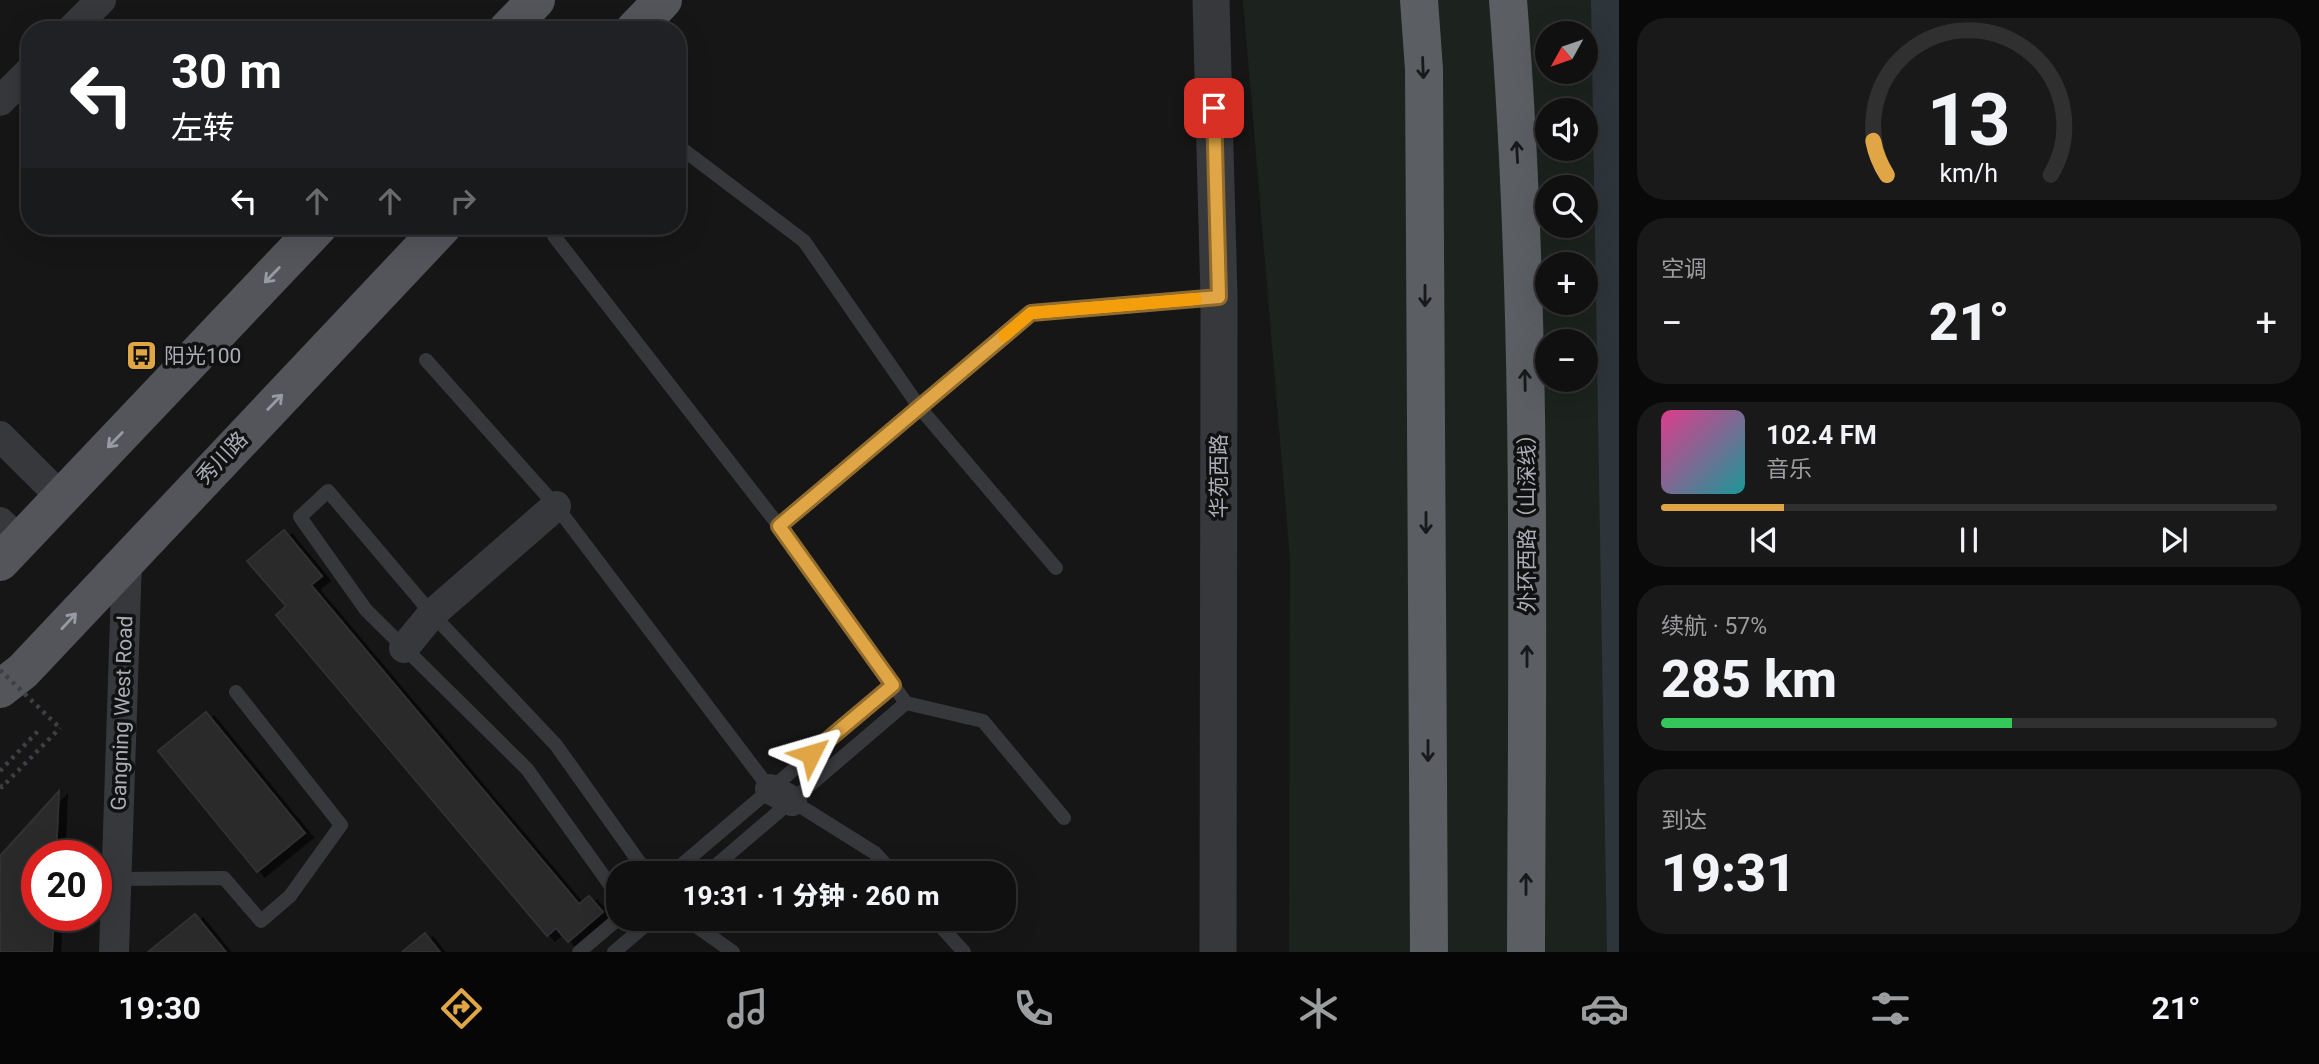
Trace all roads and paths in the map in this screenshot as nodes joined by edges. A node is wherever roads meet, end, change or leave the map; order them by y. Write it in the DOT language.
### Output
graph roads {
  1 [pos="101,0"];
  2 [pos="536,0"];
  3 [pos="663,0"];
  4 [pos="1211,0"];
  5 [pos="1419,0"];
  6 [pos="1508,0"];
  7 [pos="80,21"];
  8 [pos="516,21"];
  9 [pos="643,21"];
  10 [pos="21,80"];
  11 [pos="0,101"];
  12 [pos="686,152"];
  13 [pos="310,235"];
  14 [pos="434,235"];
  15 [pos="554,236"];
  16 [pos="1219,297"];
  17 [pos="426,360"];
  18 [pos="920,408"];
  19 [pos="0,436"];
  20 [pos="61,497"];
  21 [pos="556,506"];
  22 [pos="779,526"];
  23 [pos="7,542"];
  24 [pos="127,559"];
  25 [pos="1056,568"];
  26 [pos="432,614"];
  27 [pos="404,648"];
  28 [pos="8,677"];
  29 [pos="893,685"];
  30 [pos="236,692"];
  31 [pos="0,702"];
  32 [pos="906,703"];
  33 [pos="38,731"];
  34 [pos="0,771"];
  35 [pos="0,785"];
  36 [pos="781,795"];
  37 [pos="1063,818"];
  38 [pos="638,861"];
  39 [pos="689,861"];
  40 [pos="718,861"];
  41 [pos="882,861"];
  42 [pos="117,879"];
  43 [pos="606,879"];
  44 [pos="606,929"];
  45 [pos="639,931"];
  46 [pos="703,931"];
  47 [pos="945,931"];
  48 [pos="114,952"];
  49 [pos="579,952"];
  50 [pos="614,952"];
  51 [pos="733,952"];
  52 [pos="964,952"];
  53 [pos="1218,952"];
  54 [pos="1429,952"];
  55 [pos="1526,952"];
  1 -- 7 [label="street"];
  2 -- 8 [label="main road"];
  3 -- 9 [label="main road"];
  4 -- 16 [label="street, 华苑西路"];
  5 -- 54 [label="highway, one-way"];
  55 -- 6 [label="highway, 外环西路（山深线）, one-way"];
  10 -- 11 [label="street"];
  12 -- 18 [label="lane"];
  13 -- 20 [label="main road, one-way"];
  24 -- 14 [label="main road, 秀川路, one-way"];
  15 -- 22 [label="lane"];
  16 -- 18 [label="lane"];
  16 -- 53 [label="street, 华苑西路"];
  17 -- 21 [label="lane"];
  18 -- 22 [label="lane"];
  18 -- 25 [label="lane"];
  19 -- 20 [label="street"];
  20 -- 23 [label="main road"];
  21 -- 26 [label="street"];
  21 -- 36 [label="lane"];
  22 -- 29 [label="lane"];
  28 -- 24 [label="main road, 秀川路, one-way"];
  24 -- 42 [label="street, Gangning West Road"];
  26 -- 27 [label="street"];
  26 -- 27 [label="lane"];
  26 -- 38 [label="lane"];
  27 -- 43 [label="lane"];
  28 -- 31 [label="street"];
  28 -- 35 [label="path, bridge"];
  29 -- 32 [label="lane"];
  29 -- 36 [label="lane"];
  30 -- 42 [label="lane"];
  32 -- 36 [label="lane"];
  32 -- 37 [label="lane"];
  33 -- 34 [label="path"];
  36 -- 39 [label="lane"];
  36 -- 40 [label="lane"];
  36 -- 41 [label="lane"];
  42 -- 48 [label="street, Gangning West Road"];
  44 -- 49 [label="lane"];
  45 -- 50 [label="lane"];
  46 -- 51 [label="lane"];
  47 -- 52 [label="lane"];
}
